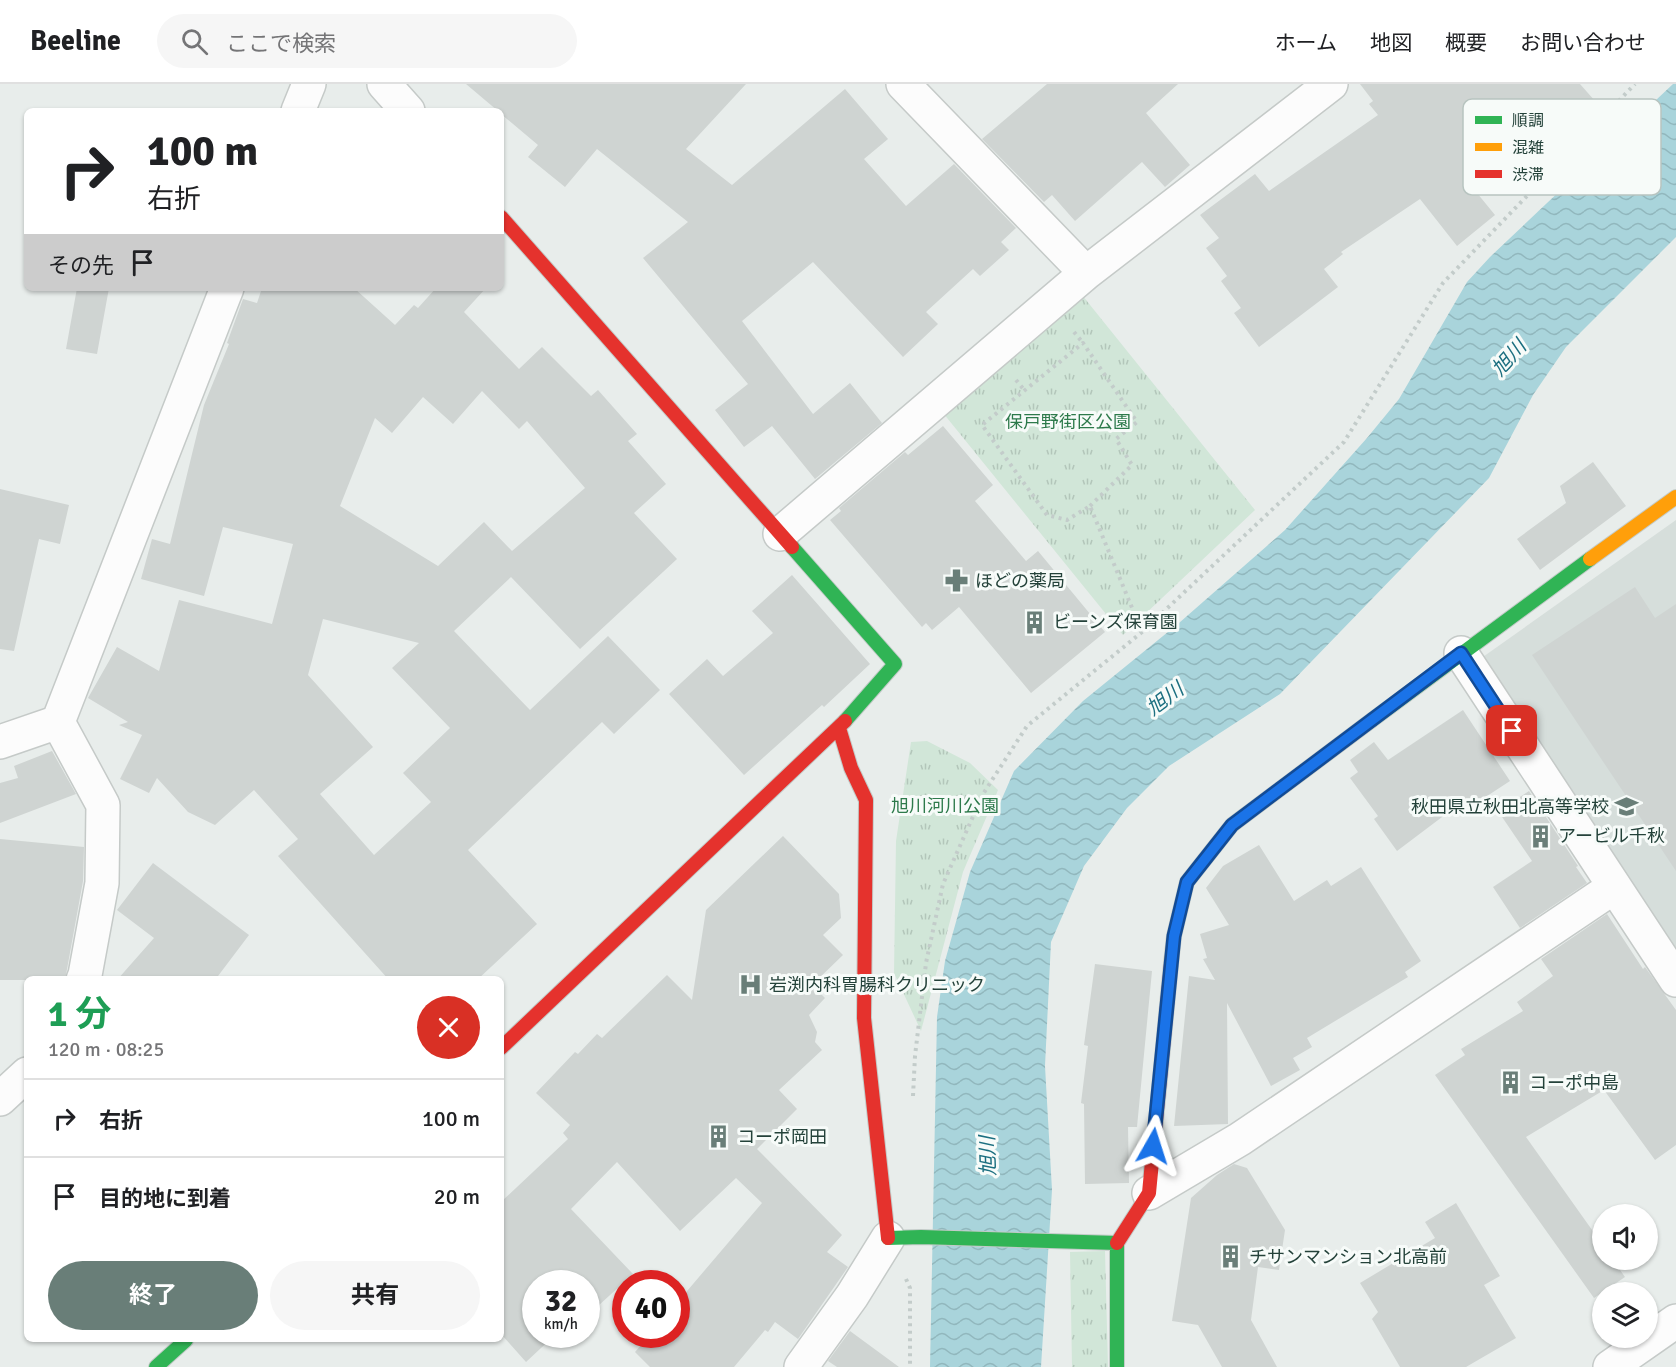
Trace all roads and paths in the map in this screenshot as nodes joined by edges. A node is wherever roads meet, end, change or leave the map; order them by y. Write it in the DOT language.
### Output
graph roads {
  1 [pos="309,84"];
  2 [pos="384,84"];
  3 [pos="903,84"];
  4 [pos="1331,84"];
  5 [pos="1635,84"];
  6 [pos="1621,99"];
  7 [pos="299,108"];
  8 [pos="405,108"];
  9 [pos="1528,195"];
  10 [pos="504,220"];
  11 [pos="1086,273"];
  12 [pos="226,291"];
  13 [pos="1676,497"];
  14 [pos="1090,506"];
  15 [pos="780,534"];
  16 [pos="1142,632"];
  17 [pos="1461,653"];
  18 [pos="58,722"];
  19 [pos="839,728"];
  20 [pos="0,742"];
  21 [pos="1614,887"];
  22 [pos="85,976"];
  23 [pos="1676,980"];
  24 [pos="504,1045"];
  25 [pos="24,1077"];
  26 [pos="0,1099"];
  27 [pos="913,1103"];
  28 [pos="1149,1193"];
  29 [pos="888,1238"];
  30 [pos="1117,1244"];
  31 [pos="1676,1321"];
  32 [pos="184,1342"];
  33 [pos="156,1367"];
  34 [pos="801,1367"];
  35 [pos="910,1367"];
  36 [pos="1117,1367"];
  37 [pos="1610,1367"];
  1 -- 7 [label="street"];
  2 -- 8 [label="street"];
  3 -- 11 [label="street"];
  4 -- 11 [label="street"];
  5 -- 6 [label="path"];
  9 -- 16 [label="path"];
  10 -- 15 [label="street"];
  11 -- 15 [label="street"];
  12 -- 18 [label="street"];
  13 -- 17 [label="street"];
  14 -- 14 [label="path"];
  14 -- 16 [label="path"];
  15 -- 19 [label="street"];
  16 -- 27 [label="path"];
  17 -- 21 [label="street"];
  17 -- 28 [label="street"];
  18 -- 20 [label="street"];
  18 -- 22 [label="street"];
  19 -- 24 [label="street"];
  19 -- 29 [label="street"];
  21 -- 23 [label="street"];
  21 -- 28 [label="street"];
  25 -- 26 [label="street"];
  28 -- 30 [label="street"];
  29 -- 30 [label="street"];
  29 -- 34 [label="street"];
  29 -- 35 [label="path"];
  30 -- 36 [label="street"];
  31 -- 37 [label="street"];
  32 -- 33 [label="street"];
}
